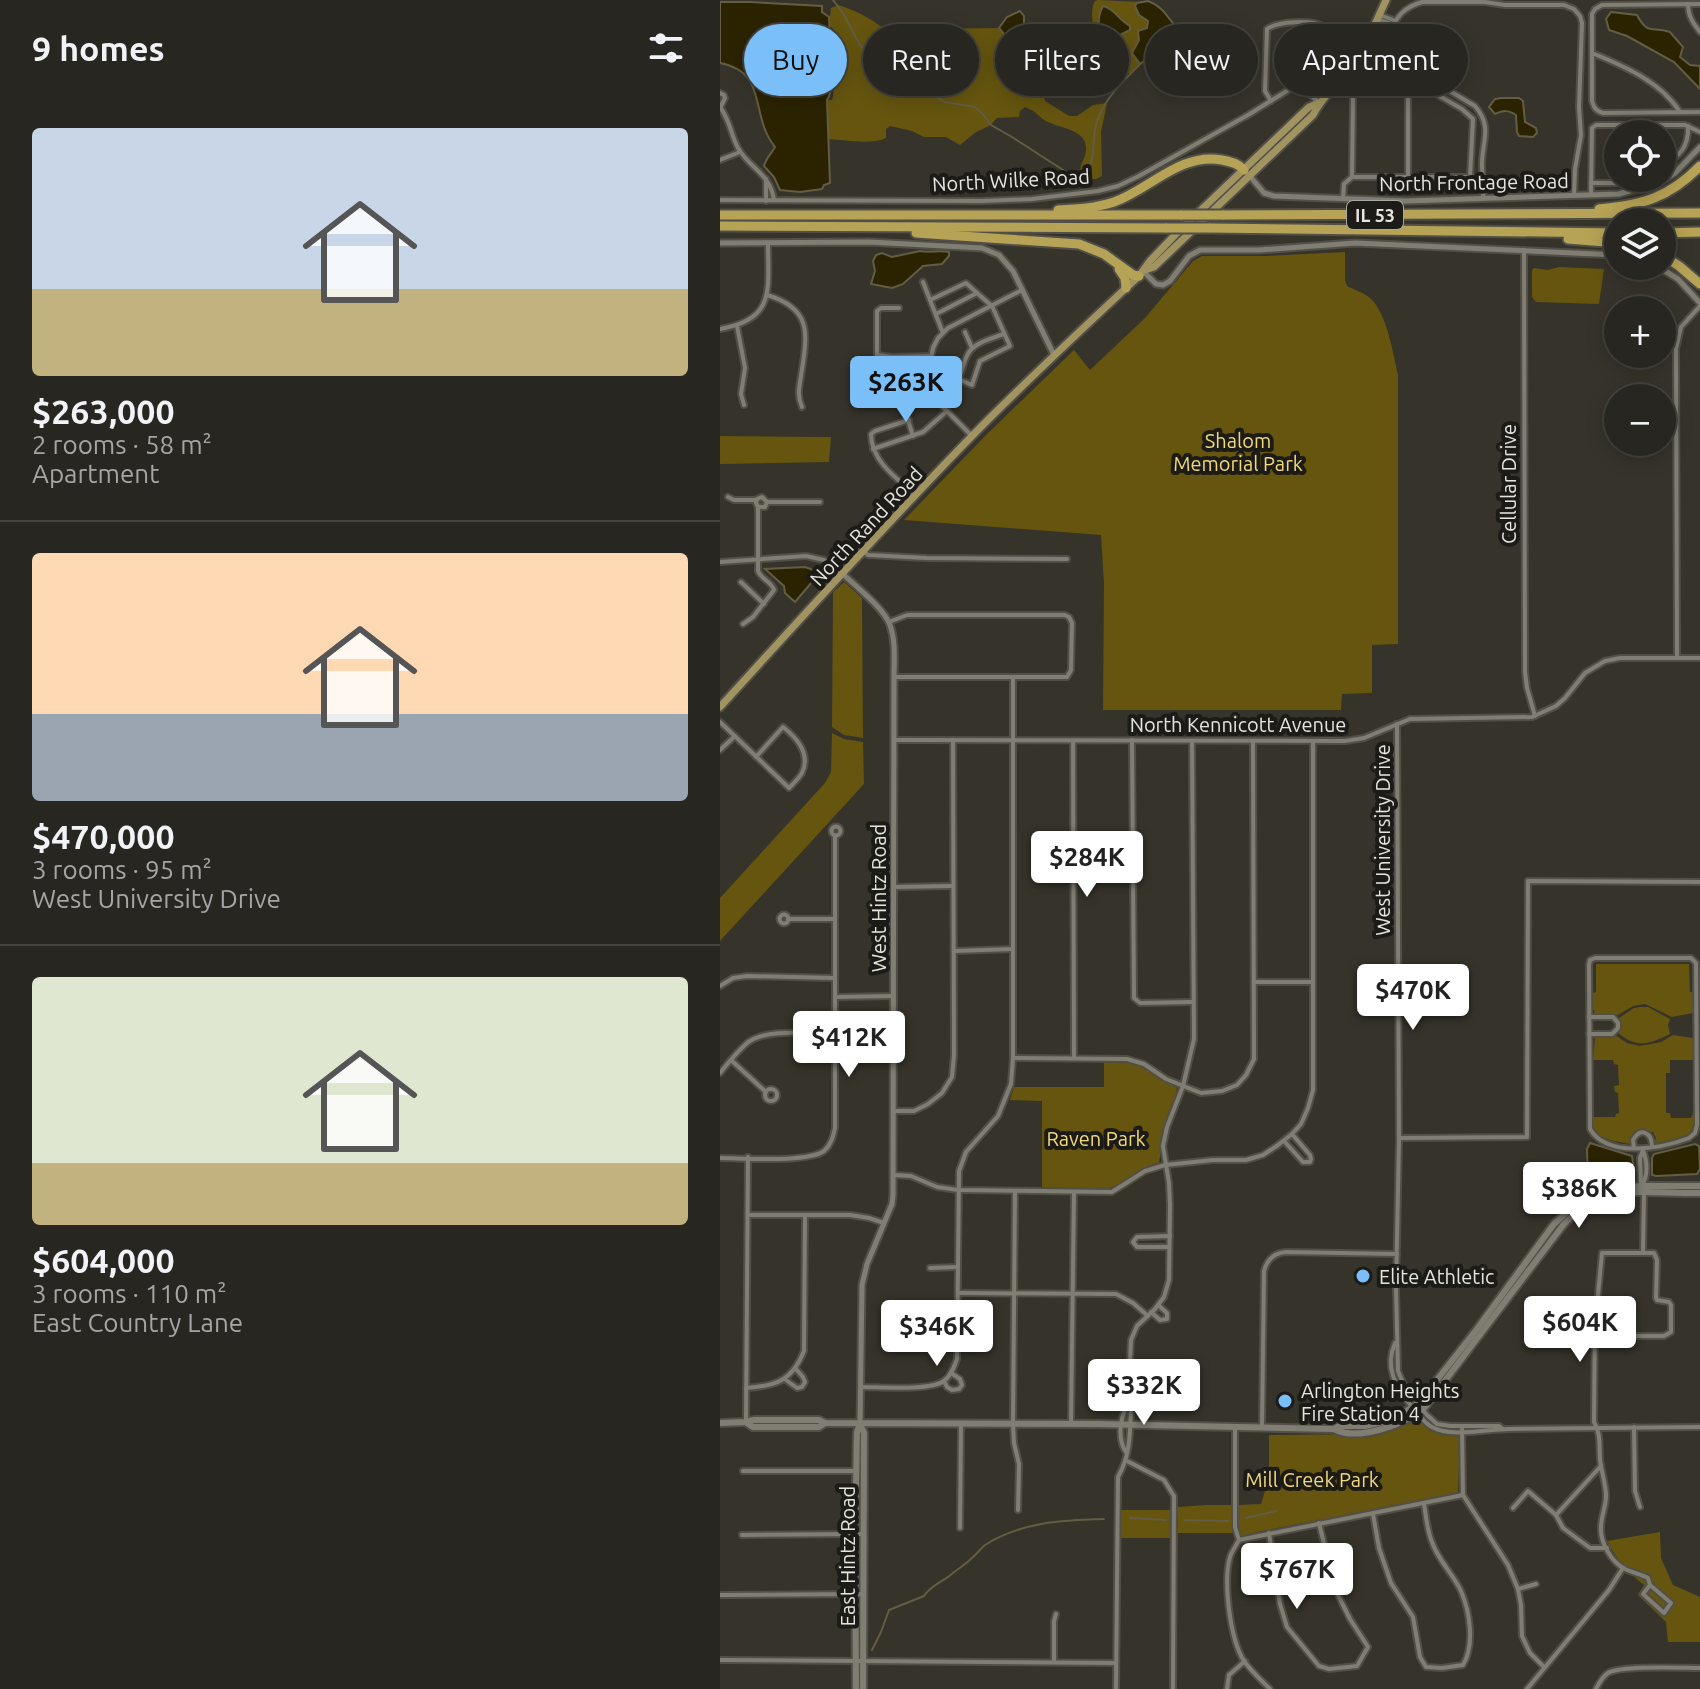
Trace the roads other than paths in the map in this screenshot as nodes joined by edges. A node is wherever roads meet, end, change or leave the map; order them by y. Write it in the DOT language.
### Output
graph roads {
  1 [pos="1386,0"];
  2 [pos="1688,4"];
  3 [pos="1700,4"];
  4 [pos="1378,17"];
  5 [pos="1395,23"];
  6 [pos="1275,24"];
  7 [pos="1318,24"];
  8 [pos="1374,24"];
  9 [pos="1274,25"];
  10 [pos="1700,32"];
  11 [pos="1592,53"];
  12 [pos="720,93"];
  13 [pos="1325,96"];
  14 [pos="1408,96"];
  15 [pos="1439,96"];
  16 [pos="1353,98"];
  17 [pos="1271,101"];
  18 [pos="1319,103"];
  19 [pos="720,108"];
  20 [pos="1680,112"];
  21 [pos="1700,112"];
  22 [pos="1688,126"];
  23 [pos="1700,132"];
  24 [pos="1700,147"];
  25 [pos="741,151"];
  26 [pos="1676,156"];
  27 [pos="720,160"];
  28 [pos="1700,166"];
  29 [pos="1247,172"];
  30 [pos="1352,177"];
  31 [pos="1408,178"];
  32 [pos="766,179"];
  33 [pos="1591,183"];
  34 [pos="1604,183"];
  35 [pos="1574,195"];
  36 [pos="1591,195"];
  37 [pos="1483,198"];
  38 [pos="1343,199"];
  39 [pos="720,200"];
  40 [pos="766,201"];
  41 [pos="774,201"];
  42 [pos="1528,213"];
  43 [pos="1700,213"];
  44 [pos="720,215"];
  45 [pos="957,215"];
  46 [pos="720,226"];
  47 [pos="886,227"];
  48 [pos="1700,232"];
  49 [pos="1504,233"];
  50 [pos="1604,233"];
  51 [pos="1676,233"];
  52 [pos="1604,242"];
  53 [pos="720,243"];
  54 [pos="768,243"];
  55 [pos="1524,250"];
  56 [pos="1604,254"];
  57 [pos="1114,263"];
  58 [pos="1676,265"];
  59 [pos="1141,274"];
  60 [pos="1676,278"];
  61 [pos="923,282"];
  62 [pos="1700,284"];
  63 [pos="1126,288"];
  64 [pos="1022,290"];
  65 [pos="977,293"];
  66 [pos="767,295"];
  67 [pos="930,300"];
  68 [pos="1700,304"];
  69 [pos="992,306"];
  70 [pos="899,308"];
  71 [pos="936,314"];
  72 [pos="737,326"];
  73 [pos="720,329"];
  74 [pos="965,332"];
  75 [pos="943,333"];
  76 [pos="1004,334"];
  77 [pos="972,348"];
  78 [pos="1054,355"];
  79 [pos="931,356"];
  80 [pos="897,357"];
  81 [pos="958,379"];
  82 [pos="932,387"];
  83 [pos="744,405"];
  84 [pos="802,407"];
  85 [pos="947,411"];
  86 [pos="909,420"];
  87 [pos="913,436"];
  88 [pos="972,436"];
  89 [pos="873,449"];
  90 [pos="916,495"];
  91 [pos="728,497"];
  92 [pos="757,500"];
  93 [pos="767,502"];
  94 [pos="820,502"];
  95 [pos="758,507"];
  96 [pos="863,551"];
  97 [pos="1067,559"];
  98 [pos="757,560"];
  99 [pos="720,562"];
  100 [pos="842,573"];
  101 [pos="741,582"];
  102 [pos="764,604"];
  103 [pos="889,622"];
  104 [pos="743,624"];
  105 [pos="1677,657"];
  106 [pos="1700,658"];
  107 [pos="894,677"];
  108 [pos="1013,677"];
  109 [pos="720,707"];
  110 [pos="1535,716"];
  111 [pos="720,722"];
  112 [pos="1397,724"];
  113 [pos="735,736"];
  114 [pos="894,740"];
  115 [pos="953,740"];
  116 [pos="1013,740"];
  117 [pos="1073,740"];
  118 [pos="1132,740"];
  119 [pos="1192,741"];
  120 [pos="1253,742"];
  121 [pos="1313,742"];
  122 [pos="720,750"];
  123 [pos="756,757"];
  124 [pos="835,836"];
  125 [pos="1700,882"];
  126 [pos="953,886"];
  127 [pos="894,887"];
  128 [pos="788,919"];
  129 [pos="835,919"];
  130 [pos="1013,949"];
  131 [pos="954,951"];
  132 [pos="835,978"];
  133 [pos="1254,982"];
  134 [pos="1312,982"];
  135 [pos="720,986"];
  136 [pos="894,996"];
  137 [pos="835,997"];
  138 [pos="1192,1002"];
  139 [pos="1589,1017"];
  140 [pos="835,1034"];
  141 [pos="1589,1034"];
  142 [pos="1013,1058"];
  143 [pos="1074,1058"];
  144 [pos="731,1060"];
  145 [pos="720,1073"];
  146 [pos="1183,1086"];
  147 [pos="766,1092"];
  148 [pos="894,1111"];
  149 [pos="1292,1134"];
  150 [pos="1399,1138"];
  151 [pos="1284,1141"];
  152 [pos="1652,1147"];
  153 [pos="1634,1148"];
  154 [pos="1643,1150"];
  155 [pos="748,1157"];
  156 [pos="720,1158"];
  157 [pos="1165,1165"];
  158 [pos="894,1175"];
  159 [pos="1700,1186"];
  160 [pos="1643,1189"];
  161 [pos="958,1190"];
  162 [pos="1015,1191"];
  163 [pos="1074,1192"];
  164 [pos="1700,1193"];
  165 [pos="748,1215"];
  166 [pos="805,1216"];
  167 [pos="884,1223"];
  168 [pos="1170,1236"];
  169 [pos="1170,1247"];
  170 [pos="1643,1252"];
  171 [pos="1397,1254"];
  172 [pos="958,1267"];
  173 [pos="930,1268"];
  174 [pos="862,1285"];
  175 [pos="1015,1292"];
  176 [pos="958,1293"];
  177 [pos="1073,1293"];
  178 [pos="1158,1305"];
  179 [pos="1150,1314"];
  180 [pos="957,1328"];
  181 [pos="922,1329"];
  182 [pos="1595,1336"];
  183 [pos="795,1369"];
  184 [pos="951,1373"];
  185 [pos="1130,1376"];
  186 [pos="786,1380"];
  187 [pos="944,1381"];
  188 [pos="861,1387"];
  189 [pos="1129,1387"];
  190 [pos="746,1388"];
  191 [pos="1128,1404"];
  192 [pos="1418,1409"];
  193 [pos="746,1422"];
  194 [pos="720,1423"];
  195 [pos="860,1424"];
  196 [pos="961,1424"];
  197 [pos="1013,1424"];
  198 [pos="1071,1424"];
  199 [pos="1121,1424"];
  200 [pos="1130,1424"];
  201 [pos="1235,1427"];
  202 [pos="1262,1427"];
  203 [pos="1634,1427"];
  204 [pos="1700,1427"];
  205 [pos="1598,1428"];
  206 [pos="1462,1429"];
  207 [pos="1126,1452"];
  208 [pos="1127,1461"];
  209 [pos="1601,1466"];
  210 [pos="743,1471"];
  211 [pos="856,1471"];
  212 [pos="1463,1495"];
  213 [pos="1424,1504"];
  214 [pos="1640,1507"];
  215 [pos="1513,1508"];
  216 [pos="1018,1510"];
  217 [pos="1373,1514"];
  218 [pos="1556,1515"];
  219 [pos="1319,1523"];
  220 [pos="960,1528"];
  221 [pos="1269,1533"];
  222 [pos="742,1535"];
  223 [pos="859,1535"];
  224 [pos="1239,1540"];
  225 [pos="1607,1548"];
  226 [pos="1623,1568"];
  227 [pos="1536,1584"];
  228 [pos="1650,1585"];
  229 [pos="1518,1589"];
  230 [pos="860,1594"];
  231 [pos="720,1595"];
  232 [pos="1056,1614"];
  233 [pos="720,1660"];
  234 [pos="1245,1661"];
  235 [pos="860,1662"];
  236 [pos="1054,1662"];
  237 [pos="1116,1663"];
  238 [pos="1544,1667"];
  239 [pos="1700,1668"];
  240 [pos="856,1689"];
  241 [pos="863,1689"];
  242 [pos="1116,1689"];
  243 [pos="1173,1689"];
  244 [pos="1227,1689"];
  245 [pos="1270,1689"];
  246 [pos="1527,1689"];
  247 [pos="1596,1689"];
  1 -- 4 [label="main road, North Rand Road"];
  2 -- 3 [label="street"];
  2 -- 10 [label="street"];
  2 -- 11 [label="street"];
  4 -- 5 [label="street"];
  4 -- 8 [label="main road, North Rand Road"];
  5 -- 35 [label="street"];
  5 -- 37 [label="street"];
  6 -- 7 [label="street"];
  9 -- 17 [label="street"];
  11 -- 20 [label="street"];
  11 -- 20 [label="street"];
  12 -- 19 [label="street"];
  13 -- 18 [label="main road, North Rand Road"];
  14 -- 31 [label="street"];
  15 -- 31 [label="street"];
  16 -- 30 [label="street"];
  17 -- 18 [label="street, North Wilke Road"];
  17 -- 41 [label="street, North Wilke Road"];
  18 -- 29 [label="main road, North Rand Road"];
  19 -- 25 [label="street"];
  20 -- 21 [label="street"];
  22 -- 23 [label="street"];
  22 -- 26 [label="street"];
  22 -- 33 [label="street"];
  24 -- 36 [label="street, North Frontage Road"];
  25 -- 27 [label="street"];
  25 -- 32 [label="street"];
  28 -- 42 [label="highway, IL 53"];
  29 -- 38 [label="street, North Frontage Road"];
  29 -- 45 [label="highway"];
  29 -- 59 [label="main road, North Rand Road"];
  30 -- 31 [label="street"];
  30 -- 38 [label="street"];
  32 -- 40 [label="street"];
  32 -- 41 [label="street"];
  33 -- 34 [label="street"];
  33 -- 36 [label="street"];
  35 -- 36 [label="street, North Frontage Road"];
  35 -- 37 [label="street, North Frontage Road"];
  37 -- 38 [label="street, North Frontage Road"];
  39 -- 40 [label="street, North Wilke Road"];
  40 -- 41 [label="street, North Wilke Road"];
  42 -- 43 [label="highway"];
  42 -- 45 [label="highway, IL 53, bridge"];
  44 -- 45 [label="highway, IL 53"];
  46 -- 47 [label="highway, IL 53"];
  47 -- 49 [label="highway, IL 53, bridge"];
  47 -- 57 [label="highway"];
  48 -- 51 [label="highway"];
  49 -- 50 [label="highway"];
  49 -- 52 [label="highway, IL 53"];
  53 -- 54 [label="street"];
  54 -- 64 [label="street"];
  54 -- 66 [label="street"];
  55 -- 56 [label="street"];
  55 -- 59 [label="street"];
  55 -- 110 [label="street, Cellular Drive"];
  57 -- 59 [label="highway"];
  57 -- 63 [label="highway"];
  58 -- 62 [label="highway"];
  59 -- 63 [label="main road, North Rand Road"];
  60 -- 68 [label="street"];
  61 -- 67 [label="street"];
  63 -- 78 [label="main road, North Rand Road"];
  64 -- 69 [label="street"];
  64 -- 78 [label="street"];
  65 -- 67 [label="street"];
  65 -- 69 [label="street"];
  65 -- 71 [label="street"];
  66 -- 72 [label="street"];
  66 -- 84 [label="street"];
  67 -- 71 [label="street"];
  68 -- 105 [label="street"];
  69 -- 75 [label="street"];
  69 -- 76 [label="street"];
  70 -- 80 [label="street"];
  71 -- 75 [label="street"];
  72 -- 73 [label="street"];
  72 -- 83 [label="street"];
  74 -- 77 [label="street"];
  75 -- 79 [label="street"];
  76 -- 77 [label="street"];
  76 -- 81 [label="street"];
  77 -- 81 [label="street"];
  78 -- 88 [label="main road, North Rand Road"];
  79 -- 80 [label="street"];
  79 -- 82 [label="street"];
  80 -- 86 [label="street"];
  81 -- 82 [label="street"];
  82 -- 85 [label="street"];
  85 -- 87 [label="street"];
  85 -- 88 [label="street"];
  86 -- 87 [label="street"];
  86 -- 89 [label="street"];
  87 -- 89 [label="street"];
  88 -- 90 [label="main road, North Rand Road"];
  89 -- 90 [label="street"];
  90 -- 96 [label="main road, North Rand Road"];
  91 -- 92 [label="street"];
  92 -- 93 [label="street"];
  92 -- 95 [label="street"];
  93 -- 94 [label="street"];
  93 -- 95 [label="street"];
  95 -- 98 [label="street"];
  96 -- 97 [label="street"];
  96 -- 100 [label="main road, North Rand Road"];
  98 -- 99 [label="street"];
  98 -- 100 [label="street"];
  98 -- 102 [label="street"];
  100 -- 103 [label="street"];
  100 -- 109 [label="main road, North Rand Road"];
  101 -- 102 [label="street"];
  102 -- 104 [label="street"];
  103 -- 107 [label="street, West Hintz Road"];
  103 -- 108 [label="street"];
  105 -- 106 [label="street, North Kennicott Avenue"];
  105 -- 110 [label="street, North Kennicott Avenue"];
  107 -- 108 [label="street"];
  107 -- 114 [label="street, West Hintz Road"];
  108 -- 116 [label="street"];
  110 -- 112 [label="street, North Kennicott Avenue"];
  111 -- 113 [label="street"];
  112 -- 121 [label="street, North Kennicott Avenue"];
  112 -- 150 [label="street, West University Drive"];
  113 -- 122 [label="street"];
  113 -- 123 [label="street"];
  114 -- 115 [label="street, North Kennicott Avenue"];
  114 -- 127 [label="street, West Hintz Road"];
  115 -- 116 [label="street, North Kennicott Avenue"];
  115 -- 126 [label="street"];
  116 -- 117 [label="street, North Kennicott Avenue"];
  116 -- 130 [label="street"];
  117 -- 118 [label="street, North Kennicott Avenue"];
  117 -- 143 [label="street"];
  118 -- 119 [label="street, North Kennicott Avenue"];
  118 -- 138 [label="street"];
  119 -- 120 [label="street, North Kennicott Avenue"];
  119 -- 138 [label="street"];
  120 -- 121 [label="street, North Kennicott Avenue"];
  120 -- 133 [label="street"];
  121 -- 134 [label="street"];
  123 -- 123 [label="street"];
  124 -- 129 [label="street"];
  125 -- 150 [label="street"];
  126 -- 127 [label="street"];
  126 -- 131 [label="street"];
  127 -- 136 [label="street, West Hintz Road"];
  128 -- 129 [label="street"];
  129 -- 132 [label="street"];
  130 -- 131 [label="street"];
  130 -- 142 [label="street"];
  131 -- 148 [label="street"];
  132 -- 135 [label="street"];
  132 -- 137 [label="street"];
  133 -- 134 [label="street"];
  133 -- 146 [label="street"];
  134 -- 149 [label="street"];
  136 -- 137 [label="street"];
  136 -- 148 [label="street, West Hintz Road"];
  137 -- 140 [label="street"];
  138 -- 146 [label="street"];
  139 -- 141 [label="street"];
  139 -- 141 [label="street"];
  139 -- 152 [label="street"];
  140 -- 144 [label="street"];
  140 -- 155 [label="street"];
  141 -- 153 [label="street"];
  142 -- 143 [label="street"];
  142 -- 161 [label="street"];
  143 -- 146 [label="street"];
  144 -- 145 [label="street"];
  144 -- 147 [label="street"];
  146 -- 157 [label="street"];
  148 -- 158 [label="street, West Hintz Road"];
  149 -- 151 [label="street"];
  149 -- 151 [label="street"];
  150 -- 171 [label="street, West University Drive"];
  151 -- 157 [label="street"];
  152 -- 153 [label="street"];
  152 -- 154 [label="street"];
  153 -- 154 [label="street"];
  154 -- 160 [label="street"];
  155 -- 156 [label="street"];
  155 -- 165 [label="street"];
  157 -- 163 [label="street"];
  157 -- 168 [label="street"];
  158 -- 161 [label="street"];
  158 -- 167 [label="street, West Hintz Road"];
  159 -- 160 [label="main road"];
  160 -- 164 [label="main road"];
  160 -- 170 [label="street"];
  160 -- 192 [label="main road"];
  161 -- 162 [label="street"];
  161 -- 172 [label="street"];
  162 -- 163 [label="street"];
  162 -- 175 [label="street"];
  163 -- 177 [label="street"];
  165 -- 166 [label="street"];
  165 -- 190 [label="street"];
  166 -- 167 [label="street"];
  166 -- 183 [label="street"];
  167 -- 174 [label="street, West Hintz Road"];
  168 -- 169 [label="street"];
  168 -- 169 [label="street"];
  169 -- 178 [label="street"];
  170 -- 182 [label="street"];
  170 -- 182 [label="street"];
  171 -- 192 [label="street, West University Drive"];
  171 -- 202 [label="street"];
  172 -- 173 [label="street"];
  172 -- 176 [label="street"];
  174 -- 188 [label="street, East Hintz Road"];
  175 -- 176 [label="street"];
  175 -- 177 [label="street"];
  175 -- 197 [label="street"];
  176 -- 180 [label="street"];
  177 -- 179 [label="street"];
  177 -- 198 [label="street"];
  178 -- 179 [label="street"];
  178 -- 179 [label="street"];
  179 -- 185 [label="street"];
  180 -- 181 [label="street"];
  180 -- 184 [label="street"];
  182 -- 205 [label="street"];
  183 -- 186 [label="street"];
  183 -- 186 [label="street"];
  184 -- 187 [label="street"];
  184 -- 187 [label="street"];
  185 -- 189 [label="street"];
  185 -- 189 [label="street"];
  186 -- 190 [label="street"];
  187 -- 188 [label="street"];
  188 -- 195 [label="street, East Hintz Road"];
  189 -- 191 [label="street"];
  190 -- 193 [label="street"];
  191 -- 199 [label="street"];
  191 -- 200 [label="street"];
  192 -- 202 [label="main road"];
  192 -- 206 [label="street"];
  193 -- 194 [label="main road"];
  193 -- 195 [label="main road"];
  195 -- 196 [label="main road"];
  195 -- 211 [label="main road, East Hintz Road"];
  195 -- 223 [label="main road, East Hintz Road"];
  196 -- 197 [label="main road"];
  196 -- 220 [label="street"];
  197 -- 198 [label="main road"];
  197 -- 216 [label="street"];
  198 -- 199 [label="main road"];
  199 -- 200 [label="main road"];
  199 -- 207 [label="street"];
  200 -- 201 [label="main road"];
  200 -- 207 [label="street"];
  201 -- 202 [label="main road"];
  201 -- 224 [label="street"];
  203 -- 204 [label="street"];
  203 -- 205 [label="street"];
  203 -- 214 [label="street"];
  205 -- 206 [label="street"];
  205 -- 209 [label="street"];
  206 -- 212 [label="street"];
  207 -- 208 [label="street"];
  208 -- 237 [label="street"];
  208 -- 243 [label="street"];
  209 -- 218 [label="street"];
  209 -- 225 [label="street"];
  210 -- 211 [label="street"];
  211 -- 223 [label="main road, East Hintz Road"];
  212 -- 213 [label="street"];
  212 -- 229 [label="street"];
  213 -- 217 [label="street"];
  213 -- 217 [label="street"];
  215 -- 218 [label="street"];
  217 -- 219 [label="street"];
  218 -- 225 [label="street"];
  219 -- 221 [label="street"];
  219 -- 221 [label="street"];
  221 -- 224 [label="street"];
  222 -- 223 [label="street"];
  223 -- 230 [label="main road, East Hintz Road"];
  224 -- 234 [label="street"];
  225 -- 226 [label="street"];
  226 -- 228 [label="street"];
  226 -- 238 [label="street"];
  227 -- 229 [label="street"];
  228 -- 228 [label="street"];
  229 -- 238 [label="street"];
  230 -- 231 [label="street"];
  230 -- 235 [label="main road, East Hintz Road"];
  232 -- 236 [label="street"];
  233 -- 235 [label="street"];
  234 -- 244 [label="street"];
  234 -- 245 [label="street"];
  235 -- 236 [label="street"];
  235 -- 240 [label="main road, East Hintz Road"];
  235 -- 241 [label="main road, East Hintz Road"];
  236 -- 237 [label="street"];
  237 -- 242 [label="street"];
  238 -- 246 [label="street"];
  239 -- 247 [label="street"];
}
